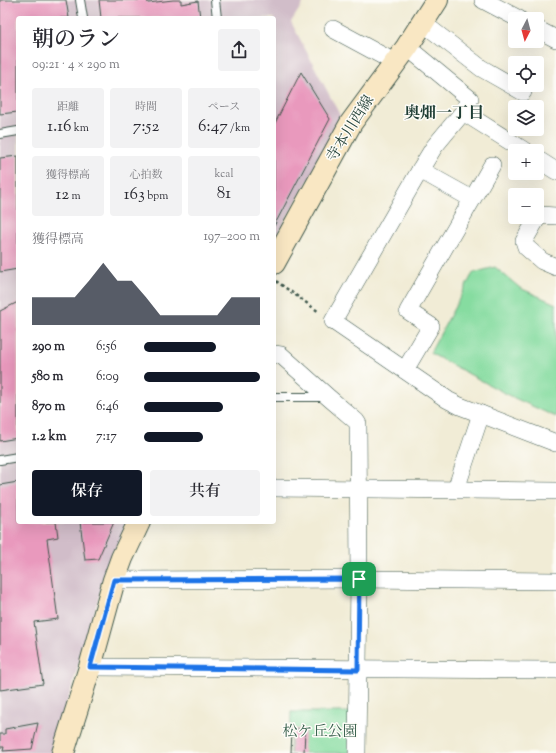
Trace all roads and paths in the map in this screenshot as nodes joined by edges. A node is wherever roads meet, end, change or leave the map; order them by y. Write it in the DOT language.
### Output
graph roads {
  1 [pos="80,0"];
  2 [pos="215,0"];
  3 [pos="437,0"];
  4 [pos="485,7"];
  5 [pos="508,15"];
  6 [pos="83,16"];
  7 [pos="217,16"];
  8 [pos="423,23"];
  9 [pos="333,29"];
  10 [pos="544,33"];
  11 [pos="556,39"];
  12 [pos="401,55"];
  13 [pos="522,95"];
  14 [pos="463,112"];
  15 [pos="16,131"];
  16 [pos="0,134"];
  17 [pos="514,144"];
  18 [pos="544,163"];
  19 [pos="492,165"];
  20 [pos="420,170"];
  21 [pos="556,171"];
  22 [pos="472,199"];
  23 [pos="556,216"];
  24 [pos="276,260"];
  25 [pos="556,267"];
  26 [pos="276,280"];
  27 [pos="333,321"];
  28 [pos="276,354"];
  29 [pos="405,370"];
  30 [pos="276,397"];
  31 [pos="328,397"];
  32 [pos="481,414"];
  33 [pos="556,443"];
  34 [pos="16,457"];
  35 [pos="0,460"];
  36 [pos="276,488"];
  37 [pos="359,489"];
  38 [pos="456,489"];
  39 [pos="556,491"];
  40 [pos="138,524"];
  41 [pos="359,579"];
  42 [pos="114,580"];
  43 [pos="556,580"];
  44 [pos="90,667"];
  45 [pos="358,670"];
  46 [pos="556,670"];
  47 [pos="63,753"];
  48 [pos="357,753"];
  1 -- 6 [label="lane"];
  2 -- 7 [label="lane"];
  3 -- 8 [label="main road, 寺本川西線"];
  4 -- 5 [label="street"];
  8 -- 12 [label="main road, 寺本川西線"];
  8 -- 13 [label="street"];
  9 -- 12 [label="street"];
  10 -- 11 [label="street"];
  12 -- 14 [label="street"];
  12 -- 24 [label="main road, 寺本川西線"];
  14 -- 17 [label="street"];
  14 -- 20 [label="street"];
  15 -- 16 [label="lane"];
  18 -- 21 [label="street"];
  19 -- 22 [label="street"];
  20 -- 22 [label="street"];
  20 -- 27 [label="street"];
  22 -- 29 [label="street"];
  23 -- 25 [label="street"];
  26 -- 27 [label="path"];
  27 -- 29 [label="street"];
  28 -- 31 [label="street"];
  29 -- 32 [label="street"];
  30 -- 31 [label="lane"];
  31 -- 37 [label="street"];
  32 -- 33 [label="street"];
  32 -- 38 [label="street"];
  34 -- 35 [label="lane"];
  36 -- 37 [label="street"];
  37 -- 38 [label="street"];
  37 -- 41 [label="street"];
  38 -- 39 [label="street"];
  40 -- 42 [label="main road"];
  41 -- 42 [label="street"];
  41 -- 43 [label="street"];
  41 -- 45 [label="street"];
  42 -- 44 [label="main road"];
  44 -- 45 [label="street"];
  44 -- 47 [label="main road"];
  45 -- 46 [label="street"];
  45 -- 48 [label="street"];
}
